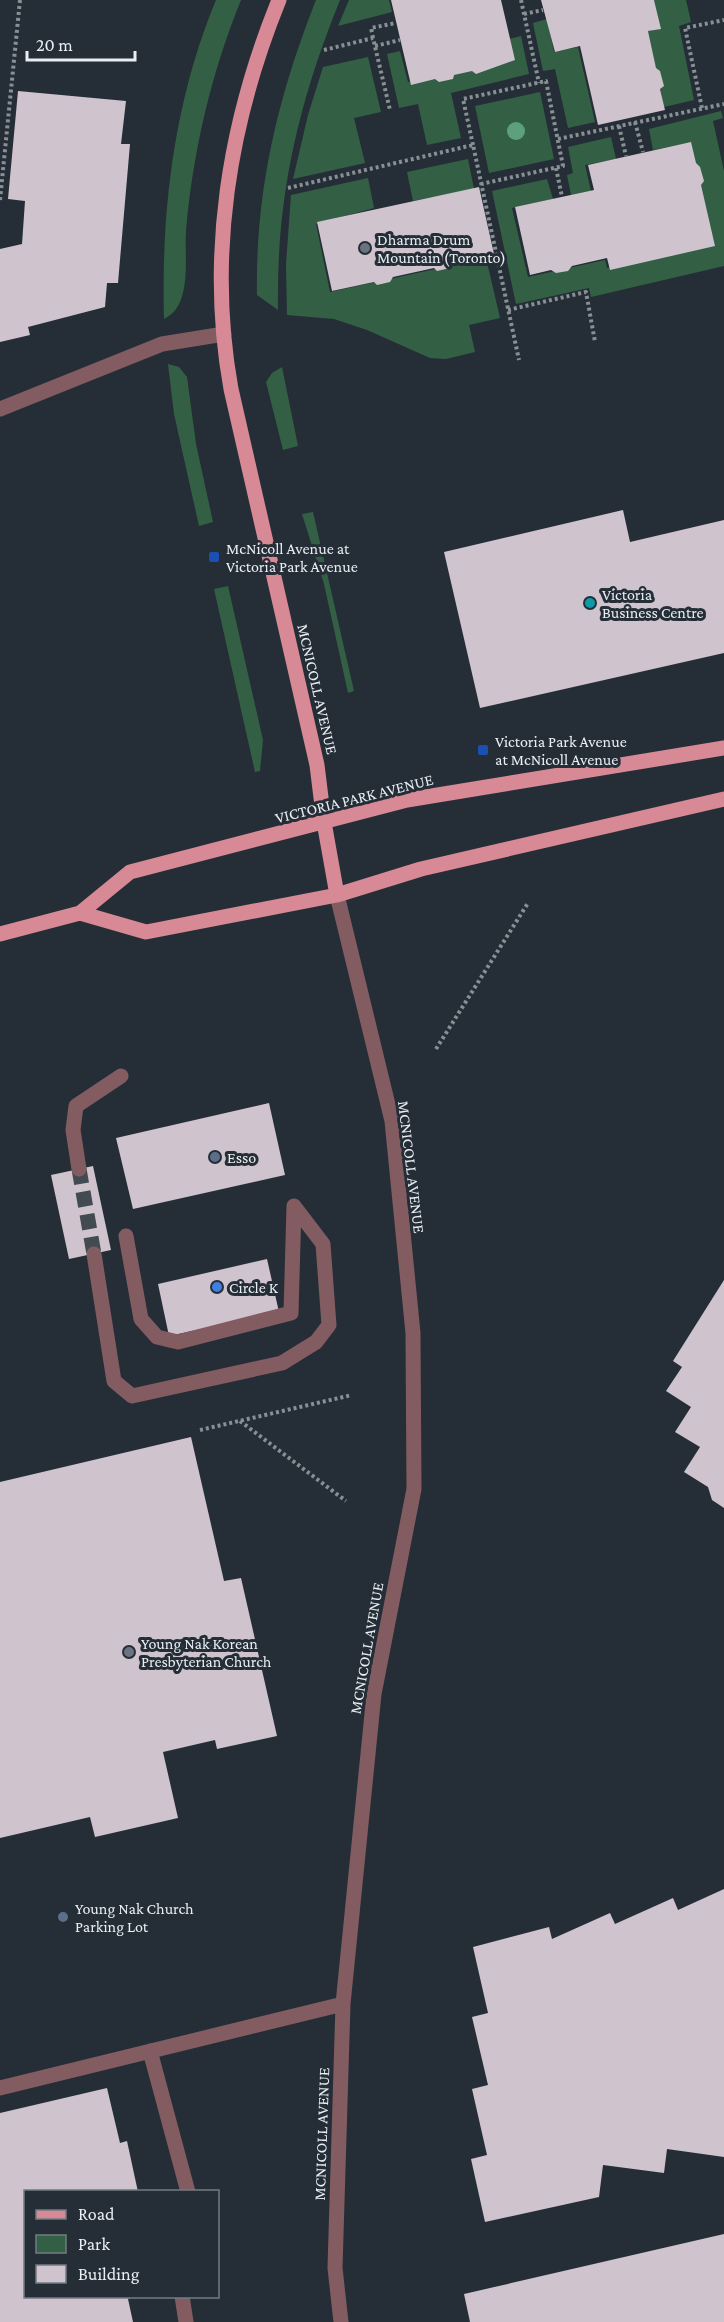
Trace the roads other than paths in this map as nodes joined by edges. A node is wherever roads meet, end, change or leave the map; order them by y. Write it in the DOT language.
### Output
graph roads {
  1 [pos="279,0"];
  2 [pos="224,334"];
  3 [pos="0,409"];
  4 [pos="724,748"];
  5 [pos="724,799"];
  6 [pos="324,822"];
  7 [pos="337,896"];
  8 [pos="80,913"];
  9 [pos="0,934"];
  10 [pos="121,1077"];
  11 [pos="79,1169"];
  12 [pos="126,1236"];
  13 [pos="94,1254"];
  14 [pos="343,2004"];
  15 [pos="150,2051"];
  16 [pos="0,2088"];
  17 [pos="187,2190"];
  18 [pos="182,2298"];
  19 [pos="186,2322"];
  20 [pos="341,2322"];
  1 -- 2 [label="main road, MCNICOLL AVENUE"];
  2 -- 3 [label="street"];
  2 -- 6 [label="main road, MCNICOLL AVENUE"];
  4 -- 6 [label="main road, VICTORIA PARK AVENUE"];
  5 -- 7 [label="main road"];
  6 -- 7 [label="main road, MCNICOLL AVENUE"];
  6 -- 8 [label="main road, VICTORIA PARK AVENUE"];
  7 -- 8 [label="main road"];
  7 -- 14 [label="street, MCNICOLL AVENUE"];
  8 -- 9 [label="main road, VICTORIA PARK AVENUE"];
  10 -- 11 [label="street"];
  12 -- 13 [label="street"];
  14 -- 15 [label="street"];
  14 -- 20 [label="street, MCNICOLL AVENUE"];
  15 -- 16 [label="street"];
  15 -- 17 [label="street"];
  18 -- 19 [label="street"];
}
